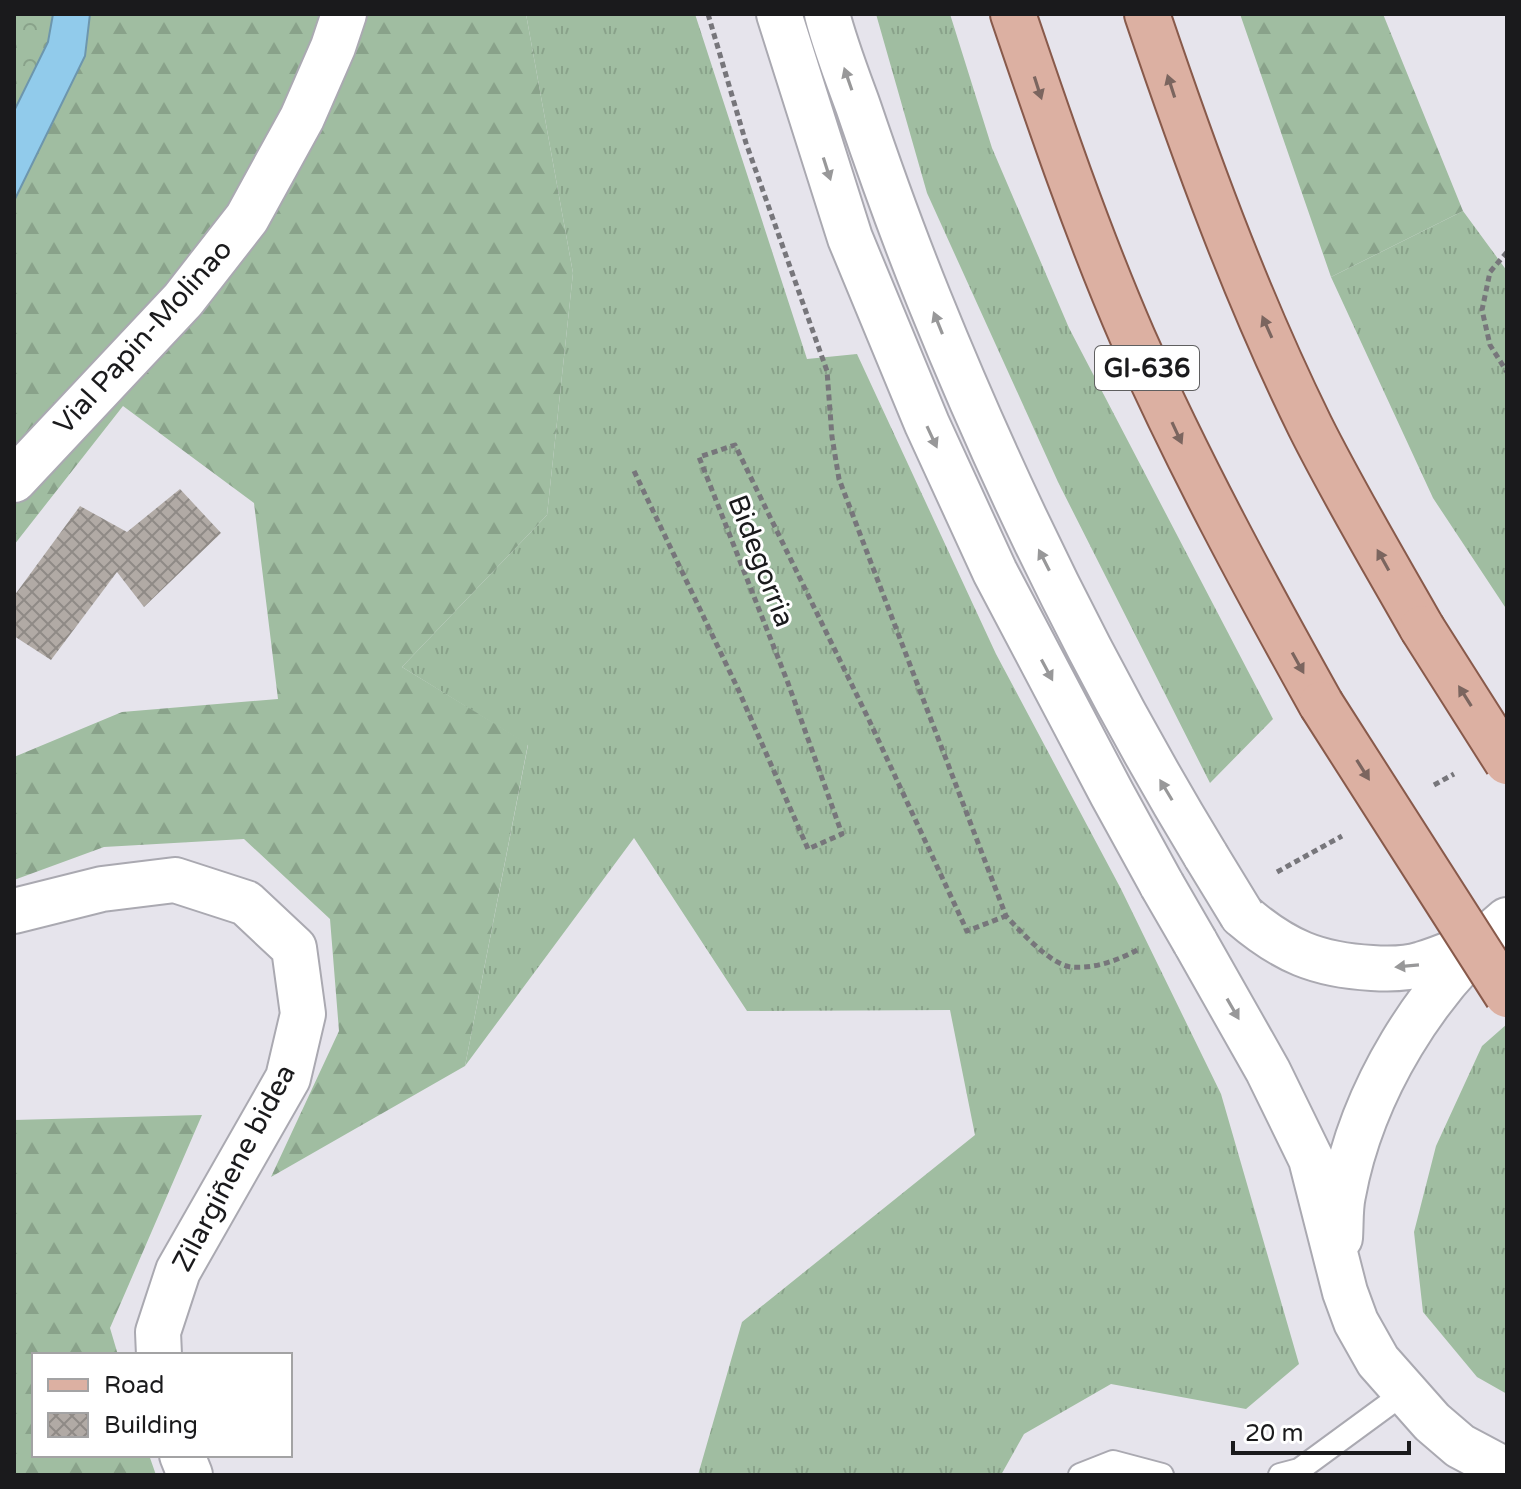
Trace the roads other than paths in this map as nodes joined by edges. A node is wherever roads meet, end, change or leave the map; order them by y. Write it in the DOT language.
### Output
graph roads {
  1 [pos="344,14"];
  2 [pos="779,14"];
  3 [pos="827,14"];
  4 [pos="1013,14"];
  5 [pos="1147,14"];
  6 [pos="14,480"];
  7 [pos="1507,762"];
  8 [pos="14,911"];
  9 [pos="1494,931"];
  10 [pos="1507,995"];
  11 [pos="1345,1292"];
  12 [pos="159,1353"];
  13 [pos="1404,1393"];
  14 [pos="1507,1471"];
  15 [pos="1080,1475"];
  16 [pos="1162,1475"];
  17 [pos="1280,1475"];
  1 -- 6 [label="street, Vial Papin-Molinao"];
  2 -- 11 [label="street, one-way, bridge"];
  9 -- 3 [label="street, one-way, bridge"];
  4 -- 10 [label="main road, GI-636, one-way, bridge"];
  7 -- 5 [label="main road, one-way, bridge"];
  8 -- 12 [label="street, Zilargiñene bidea"];
  9 -- 11 [label="street"];
  11 -- 13 [label="street"];
  13 -- 14 [label="street"];
  13 -- 17 [label="lane"];
  15 -- 16 [label="lane"];
}
